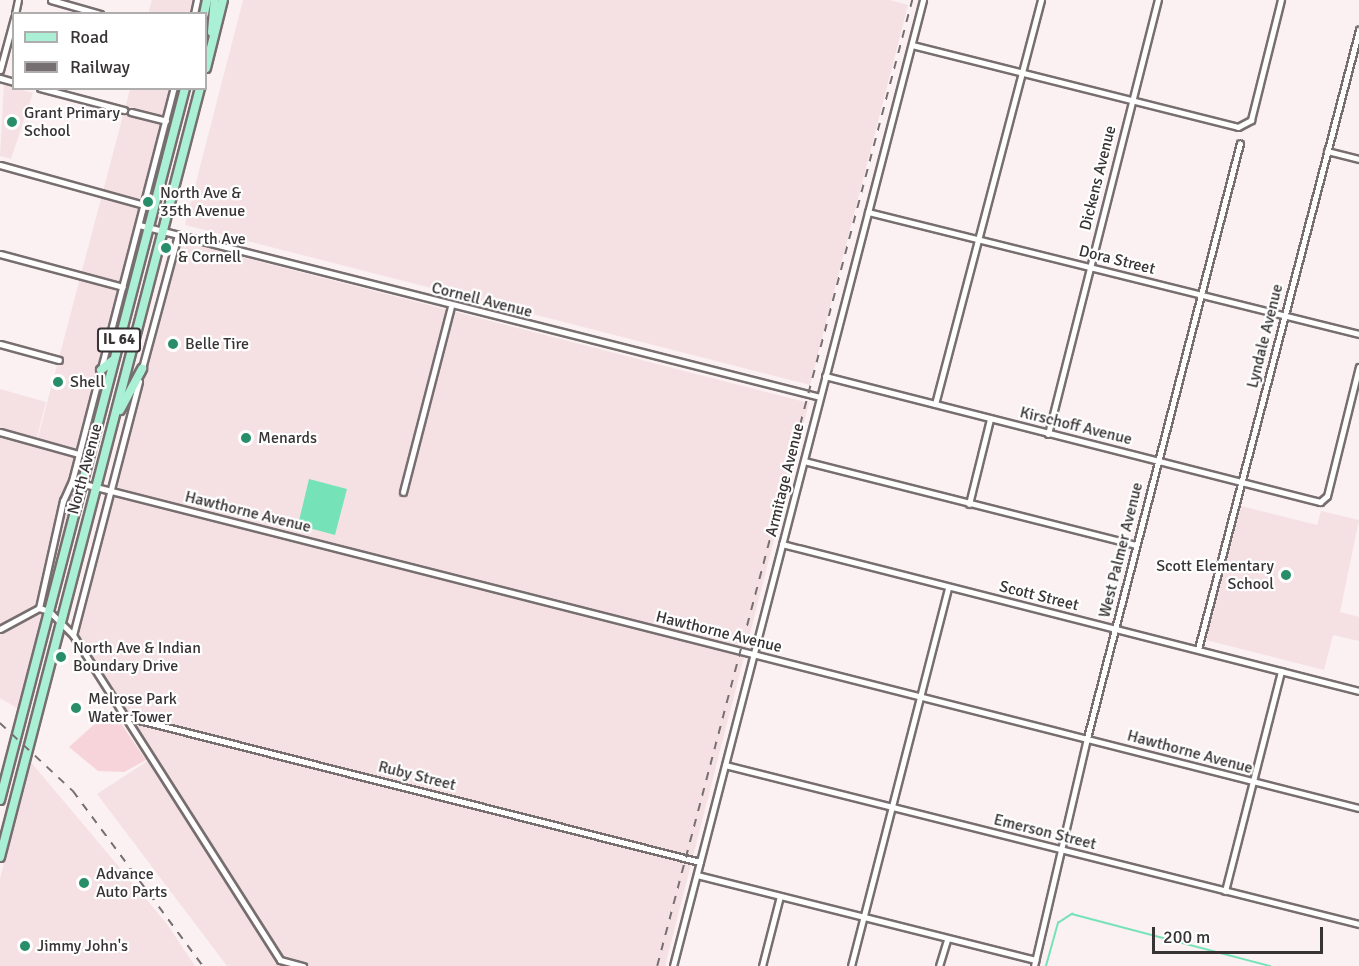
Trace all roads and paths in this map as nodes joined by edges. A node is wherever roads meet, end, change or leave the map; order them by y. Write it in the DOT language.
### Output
graph roads {
  1 [pos="51,0"];
  2 [pos="215,0"];
  3 [pos="223,0"];
  4 [pos="923,0"];
  5 [pos="1041,0"];
  6 [pos="1158,0"];
  7 [pos="1281,0"];
  8 [pos="93,12"];
  9 [pos="12,25"];
  10 [pos="1359,30"];
  11 [pos="213,39"];
  12 [pos="912,45"];
  13 [pos="207,64"];
  14 [pos="0,69"];
  15 [pos="1022,73"];
  16 [pos="48,90"];
  17 [pos="174,90"];
  18 [pos="183,90"];
  19 [pos="199,90"];
  20 [pos="1132,101"];
  21 [pos="124,110"];
  22 [pos="131,112"];
  23 [pos="166,121"];
  24 [pos="1240,143"];
  25 [pos="1327,150"];
  26 [pos="1359,159"];
  27 [pos="0,165"];
  28 [pos="144,205"];
  29 [pos="868,212"];
  30 [pos="139,225"];
  31 [pos="148,228"];
  32 [pos="163,232"];
  33 [pos="178,235"];
  34 [pos="979,239"];
  35 [pos="0,254"];
  36 [pos="1090,267"];
  37 [pos="123,287"];
  38 [pos="1200,294"];
  39 [pos="451,307"];
  40 [pos="1284,315"];
  41 [pos="1359,334"];
  42 [pos="0,344"];
  43 [pos="114,358"];
  44 [pos="59,360"];
  45 [pos="1359,367"];
  46 [pos="98,369"];
  47 [pos="142,369"];
  48 [pos="825,376"];
  49 [pos="820,397"];
  50 [pos="935,404"];
  51 [pos="90,412"];
  52 [pos="990,418"];
  53 [pos="98,423"];
  54 [pos="111,430"];
  55 [pos="0,432"];
  56 [pos="1048,434"];
  57 [pos="79,454"];
  58 [pos="804,461"];
  59 [pos="1157,461"];
  60 [pos="72,481"];
  61 [pos="1241,482"];
  62 [pos="82,484"];
  63 [pos="96,488"];
  64 [pos="111,492"];
  65 [pos="403,492"];
  66 [pos="969,504"];
  67 [pos="782,544"];
  68 [pos="1136,545"];
  69 [pos="948,588"];
  70 [pos="39,608"];
  71 [pos="49,611"];
  72 [pos="60,622"];
  73 [pos="1115,628"];
  74 [pos="0,629"];
  75 [pos="73,635"];
  76 [pos="1198,650"];
  77 [pos="754,654"];
  78 [pos="1281,671"];
  79 [pos="1359,691"];
  80 [pos="920,696"];
  81 [pos="127,717"];
  82 [pos="1087,738"];
  83 [pos="726,765"];
  84 [pos="1253,782"];
  85 [pos="0,800"];
  86 [pos="893,807"];
  87 [pos="1359,808"];
  88 [pos="1061,850"];
  89 [pos="0,857"];
  90 [pos="700,862"];
  91 [pos="697,875"];
  92 [pos="1225,891"];
  93 [pos="780,896"];
  94 [pos="865,917"];
  95 [pos="1359,924"];
  96 [pos="947,939"];
  97 [pos="1035,963"];
  98 [pos="303,966"];
  99 [pos="674,966"];
  100 [pos="762,966"];
  101 [pos="851,966"];
  102 [pos="939,966"];
  1 -- 8 [label="street"];
  2 -- 11 [label="main road"];
  3 -- 11 [label="main road"];
  4 -- 12 [label="street, Armitage Avenue"];
  5 -- 15 [label="street"];
  6 -- 20 [label="street, Dickens Avenue"];
  7 -- 20 [label="street"];
  9 -- 14 [label="street"];
  10 -- 25 [label="street, Lyndale Avenue"];
  11 -- 13 [label="main road"];
  12 -- 15 [label="street"];
  12 -- 29 [label="street, Armitage Avenue"];
  15 -- 20 [label="street"];
  15 -- 34 [label="street"];
  16 -- 21 [label="street"];
  17 -- 23 [label="street, North Avenue"];
  18 -- 31 [label="main road, North Avenue / IL 64"];
  19 -- 32 [label="main road, North Avenue / IL 64"];
  20 -- 36 [label="street, Dickens Avenue"];
  22 -- 23 [label="street"];
  23 -- 28 [label="street, North Avenue"];
  24 -- 38 [label="street, West Palmer Avenue"];
  25 -- 26 [label="street"];
  25 -- 40 [label="street, Lyndale Avenue"];
  27 -- 28 [label="street"];
  28 -- 30 [label="street, North Avenue"];
  29 -- 34 [label="street, Dora Street"];
  29 -- 48 [label="street, Armitage Avenue"];
  30 -- 31 [label="street, Cornell Avenue"];
  30 -- 37 [label="street, North Avenue"];
  31 -- 32 [label="street, Cornell Avenue"];
  31 -- 43 [label="main road, North Avenue / IL 64"];
  32 -- 33 [label="street, Cornell Avenue"];
  32 -- 54 [label="main road, North Avenue / IL 64"];
  33 -- 39 [label="street, Cornell Avenue"];
  33 -- 47 [label="street, North Avenue"];
  34 -- 36 [label="street, Dora Street"];
  34 -- 50 [label="street"];
  35 -- 37 [label="street"];
  36 -- 38 [label="street, Dora Street"];
  36 -- 56 [label="street, Dickens Avenue"];
  37 -- 46 [label="street, North Avenue"];
  38 -- 40 [label="street, Dora Street"];
  38 -- 59 [label="street, West Palmer Avenue"];
  39 -- 49 [label="street, Cornell Avenue"];
  39 -- 65 [label="street"];
  40 -- 41 [label="street, Dora Street"];
  40 -- 61 [label="street, Lyndale Avenue"];
  42 -- 44 [label="street"];
  43 -- 46 [label="main road"];
  43 -- 53 [label="main road, North Avenue / IL 64"];
  45 -- 61 [label="street, Kirschoff Avenue"];
  46 -- 51 [label="street, North Avenue"];
  47 -- 54 [label="main road"];
  47 -- 64 [label="street, North Avenue"];
  48 -- 49 [label="street, Armitage Avenue"];
  48 -- 50 [label="street, Kirschoff Avenue"];
  49 -- 58 [label="street, Armitage Avenue"];
  50 -- 52 [label="street, Kirschoff Avenue"];
  51 -- 53 [label="main road"];
  51 -- 57 [label="street, North Avenue"];
  52 -- 56 [label="street, Kirschoff Avenue"];
  52 -- 66 [label="street"];
  53 -- 62 [label="main road, North Avenue / IL 64"];
  54 -- 63 [label="main road, North Avenue / IL 64"];
  55 -- 57 [label="street"];
  56 -- 59 [label="street, Kirschoff Avenue"];
  57 -- 60 [label="street, North Avenue"];
  58 -- 66 [label="street"];
  58 -- 67 [label="street, Armitage Avenue"];
  59 -- 61 [label="street, Kirschoff Avenue"];
  59 -- 68 [label="street, West Palmer Avenue"];
  60 -- 62 [label="street, Hawthorne Avenue"];
  60 -- 70 [label="street, North Avenue"];
  61 -- 76 [label="street, Lyndale Avenue"];
  62 -- 63 [label="street, Hawthorne Avenue"];
  62 -- 71 [label="main road, North Avenue / IL 64"];
  63 -- 64 [label="street, Hawthorne Avenue"];
  63 -- 72 [label="main road, North Avenue / IL 64"];
  64 -- 75 [label="street, North Avenue"];
  64 -- 77 [label="street, Hawthorne Avenue"];
  66 -- 68 [label="street"];
  67 -- 69 [label="street, Scott Street"];
  67 -- 77 [label="street, Armitage Avenue"];
  68 -- 73 [label="street, West Palmer Avenue"];
  69 -- 73 [label="street, Scott Street"];
  69 -- 80 [label="street"];
  70 -- 71 [label="street"];
  70 -- 74 [label="street"];
  71 -- 72 [label="street"];
  71 -- 85 [label="main road, North Avenue / IL 64"];
  72 -- 75 [label="street"];
  72 -- 89 [label="main road, North Avenue / IL 64"];
  73 -- 76 [label="street, Scott Street"];
  73 -- 82 [label="street, West Palmer Avenue"];
  75 -- 81 [label="street"];
  76 -- 78 [label="street, Scott Street"];
  77 -- 80 [label="street, Hawthorne Avenue"];
  77 -- 83 [label="street, Armitage Avenue"];
  78 -- 79 [label="street, Scott Street"];
  78 -- 84 [label="street"];
  80 -- 82 [label="street, Hawthorne Avenue"];
  80 -- 86 [label="street"];
  81 -- 90 [label="street, Ruby Street"];
  81 -- 98 [label="street"];
  82 -- 84 [label="street, Hawthorne Avenue"];
  82 -- 88 [label="street, West Palmer Avenue"];
  83 -- 86 [label="street, Emerson Street"];
  83 -- 90 [label="street, Armitage Avenue"];
  84 -- 87 [label="street, Hawthorne Avenue"];
  84 -- 92 [label="street"];
  86 -- 88 [label="street, Emerson Street"];
  86 -- 94 [label="street"];
  88 -- 92 [label="street, Emerson Street"];
  88 -- 97 [label="street, West Palmer Avenue"];
  90 -- 91 [label="street, Armitage Avenue"];
  91 -- 93 [label="street"];
  91 -- 99 [label="street, Armitage Avenue"];
  92 -- 95 [label="street, Emerson Street"];
  93 -- 94 [label="street"];
  93 -- 100 [label="street"];
  94 -- 96 [label="street"];
  94 -- 101 [label="street"];
  96 -- 97 [label="street"];
  96 -- 102 [label="street"];
}
